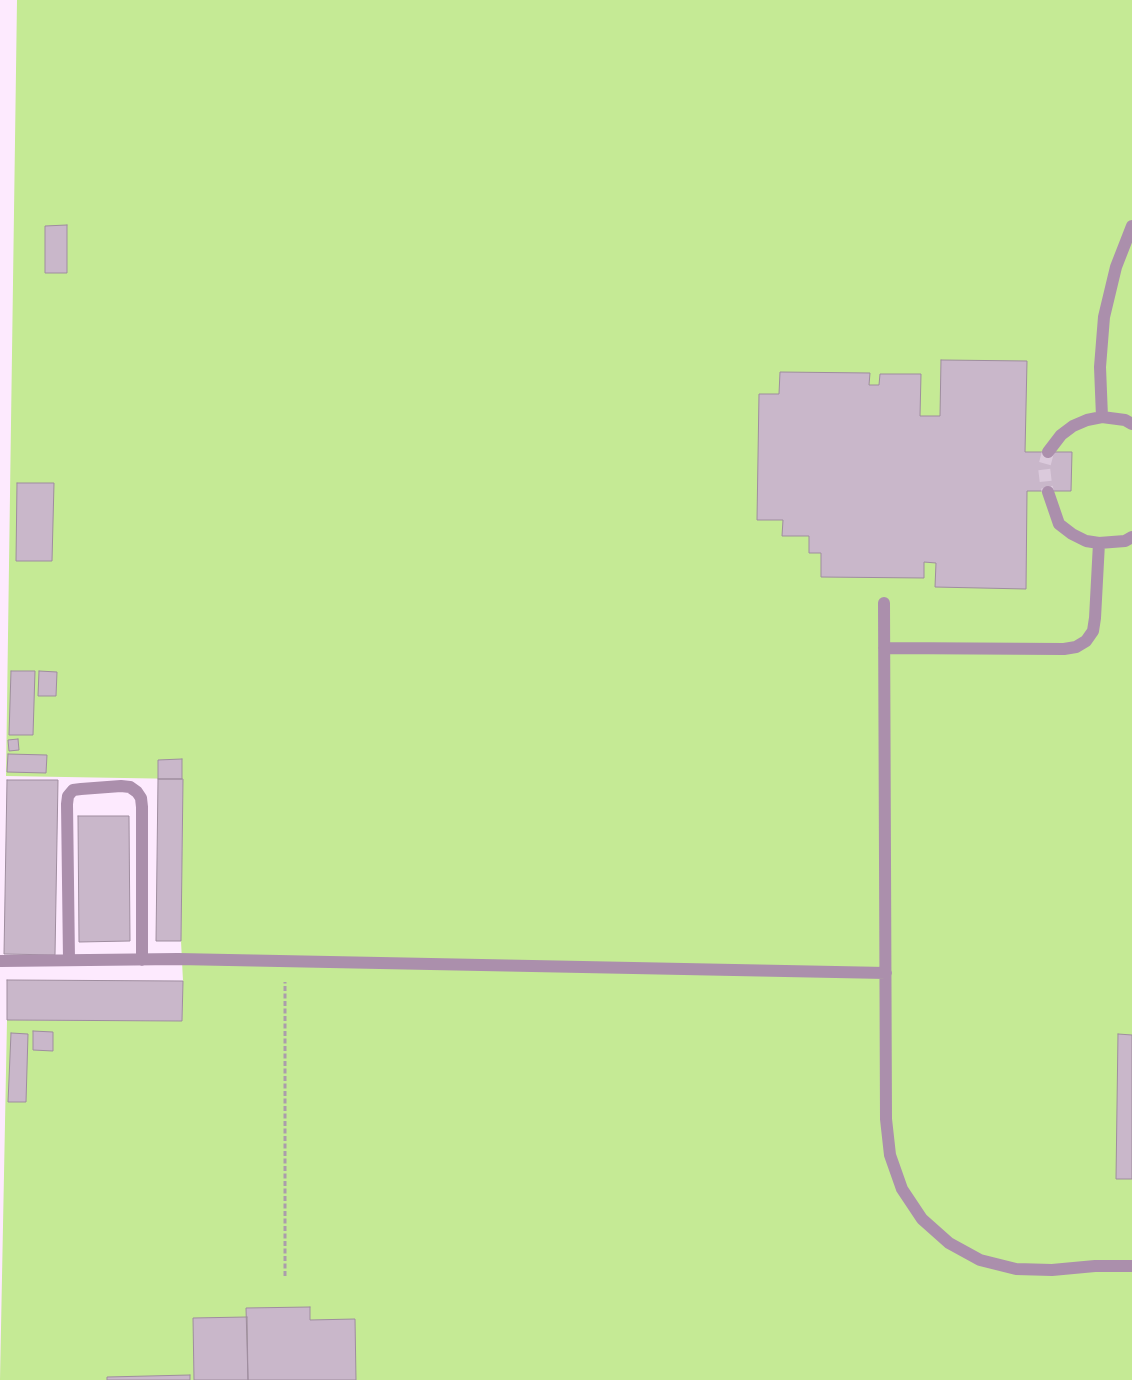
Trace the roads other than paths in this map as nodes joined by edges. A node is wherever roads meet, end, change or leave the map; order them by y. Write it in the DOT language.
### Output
graph roads {
  1 [pos="1132,226"];
  2 [pos="1102,417"];
  3 [pos="1132,424"];
  4 [pos="1048,452"];
  5 [pos="1048,492"];
  6 [pos="1132,537"];
  7 [pos="1099,543"];
  8 [pos="884,603"];
  9 [pos="884,648"];
  10 [pos="69,960"];
  11 [pos="142,960"];
  12 [pos="0,961"];
  13 [pos="886,973"];
  14 [pos="1132,1266"];
  1 -- 2 [label="street"];
  2 -- 3 [label="street"];
  2 -- 4 [label="street"];
  5 -- 7 [label="street"];
  6 -- 7 [label="street"];
  7 -- 9 [label="street"];
  8 -- 9 [label="street"];
  9 -- 13 [label="street"];
  10 -- 11 [label="street"];
  10 -- 11 [label="street"];
  10 -- 12 [label="street"];
  11 -- 13 [label="street"];
  13 -- 14 [label="street"];
}
